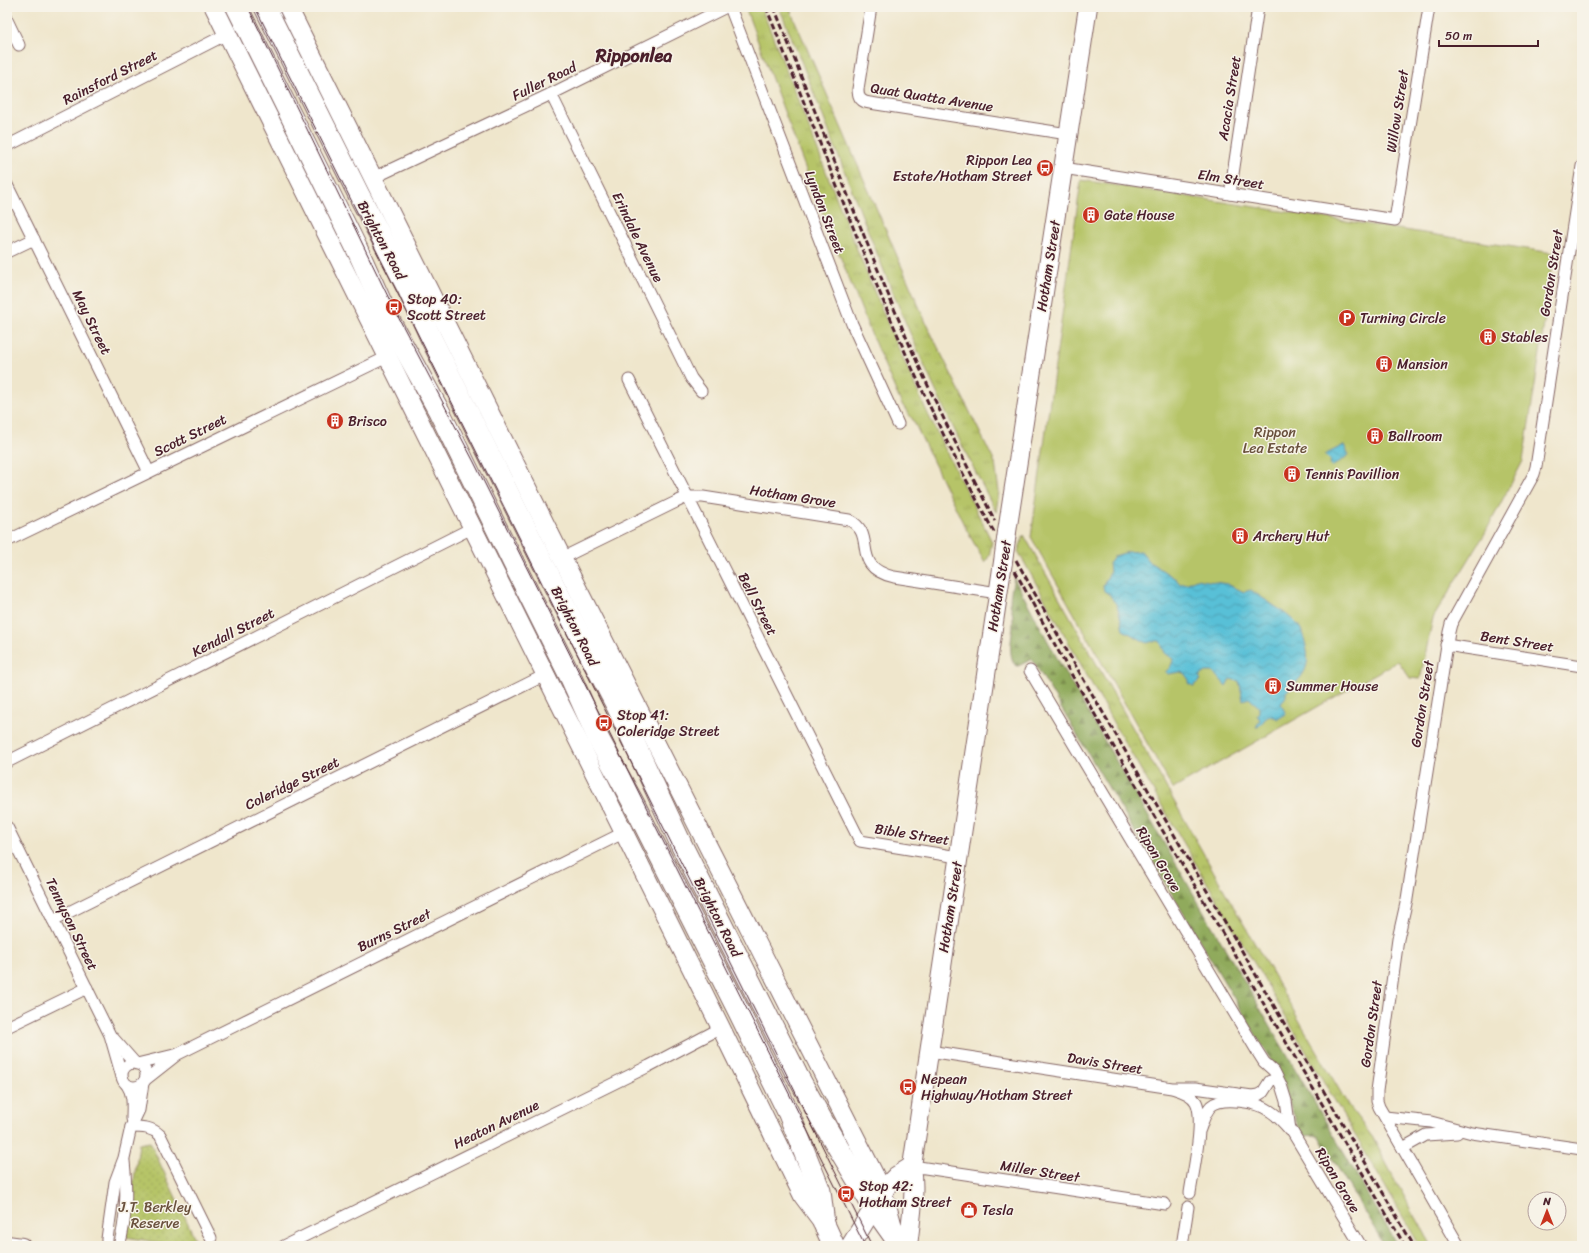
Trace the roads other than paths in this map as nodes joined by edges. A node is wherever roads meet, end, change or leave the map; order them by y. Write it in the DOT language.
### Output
graph roads {
  1 [pos="214,7"];
  2 [pos="237,7"];
  3 [pos="265,7"];
  4 [pos="288,7"];
  5 [pos="726,7"];
  6 [pos="730,7"];
  7 [pos="871,7"];
  8 [pos="1088,7"];
  9 [pos="1258,7"];
  10 [pos="1429,7"];
  11 [pos="7,20"];
  12 [pos="227,34"];
  13 [pos="19,45"];
  14 [pos="551,94"];
  15 [pos="259,98"];
  16 [pos="313,103"];
  17 [pos="290,114"];
  18 [pos="1068,134"];
  19 [pos="7,146"];
  20 [pos="316,165"];
  21 [pos="1582,166"];
  22 [pos="1063,168"];
  23 [pos="373,178"];
  24 [pos="7,185"];
  25 [pos="1230,194"];
  26 [pos="316,213"];
  27 [pos="1395,220"];
  28 [pos="34,239"];
  29 [pos="7,252"];
  30 [pos="387,357"];
  31 [pos="629,380"];
  32 [pos="701,391"];
  33 [pos="898,424"];
  34 [pos="422,427"];
  35 [pos="487,451"];
  36 [pos="464,462"];
  37 [pos="149,472"];
  38 [pos="521,474"];
  39 [pos="687,498"];
  40 [pos="472,528"];
  41 [pos="7,541"];
  42 [pos="562,558"];
  43 [pos="524,584"];
  44 [pos="998,593"];
  45 [pos="523,630"];
  46 [pos="1446,645"];
  47 [pos="1582,666"];
  48 [pos="1030,671"];
  49 [pos="545,675"];
  50 [pos="654,739"];
  51 [pos="7,762"];
  52 [pos="648,775"];
  53 [pos="8,831"];
  54 [pos="623,833"];
  55 [pos="860,840"];
  56 [pos="958,857"];
  57 [pos="645,876"];
  58 [pos="704,888"];
  59 [pos="681,898"];
  60 [pos="53,920"];
  61 [pos="87,988"];
  62 [pos="7,1027"];
  63 [pos="721,1028"];
  64 [pos="110,1035"];
  65 [pos="929,1051"];
  66 [pos="178,1054"];
  67 [pos="1264,1062"];
  68 [pos="136,1064"];
  69 [pos="125,1081"];
  70 [pos="144,1081"];
  71 [pos="1270,1081"];
  72 [pos="1172,1088"];
  73 [pos="1385,1117"];
  74 [pos="131,1127"];
  75 [pos="1290,1130"];
  76 [pos="1200,1131"];
  77 [pos="1472,1132"];
  78 [pos="1403,1148"];
  79 [pos="1582,1149"];
  80 [pos="124,1158"];
  81 [pos="912,1166"];
  82 [pos="1190,1193"];
  83 [pos="878,1201"];
  84 [pos="1165,1204"];
  85 [pos="1188,1207"];
  86 [pos="824,1224"];
  87 [pos="211,1238"];
  88 [pos="902,1243"];
  89 [pos="7,1244"];
  90 [pos="22,1246"];
  91 [pos="107,1246"];
  92 [pos="119,1246"];
  93 [pos="284,1246"];
  94 [pos="834,1246"];
  95 [pos="850,1246"];
  96 [pos="1182,1246"];
  97 [pos="1361,1246"];
  98 [pos="1458,1246"];
  1 -- 12 [label="main road, Brighton Road"];
  2 -- 17 [label="highway, Brighton Road"];
  3 -- 16 [label="highway, Brighton Road"];
  4 -- 23 [label="main road, Brighton Road"];
  5 -- 14 [label="street, Fuller Road"];
  6 -- 33 [label="street, Lyndon Street"];
  7 -- 18 [label="street, Quat Quatta Avenue"];
  8 -- 18 [label="main road, Hotham Street"];
  9 -- 25 [label="street, Acacia Street"];
  10 -- 27 [label="street, Willow Street"];
  11 -- 13 [label="street"];
  12 -- 15 [label="main road, Brighton Road"];
  12 -- 19 [label="street, Rainsford Street"];
  14 -- 23 [label="street, Fuller Road"];
  14 -- 32 [label="street, Erindale Avenue"];
  15 -- 17 [label="main road"];
  15 -- 26 [label="main road, Brighton Road"];
  16 -- 17 [label="highway"];
  16 -- 35 [label="highway, Brighton Road"];
  17 -- 20 [label="highway, Brighton Road"];
  18 -- 22 [label="main road, Hotham Street"];
  20 -- 26 [label="main road"];
  20 -- 36 [label="highway, Brighton Road"];
  21 -- 46 [label="street, Gordon Street"];
  22 -- 25 [label="street, Elm Street"];
  22 -- 44 [label="main road, Hotham Street, bridge"];
  23 -- 38 [label="main road, Brighton Road"];
  24 -- 28 [label="street, May Street"];
  25 -- 27 [label="street, Elm Street"];
  26 -- 30 [label="main road, Brighton Road"];
  28 -- 29 [label="street"];
  28 -- 37 [label="street, May Street"];
  30 -- 34 [label="main road, Brighton Road"];
  30 -- 37 [label="street, Scott Street"];
  31 -- 39 [label="street, Bell Street"];
  34 -- 36 [label="main road"];
  34 -- 40 [label="main road, Brighton Road"];
  35 -- 36 [label="highway"];
  35 -- 38 [label="main road"];
  35 -- 52 [label="highway, Brighton Road"];
  36 -- 43 [label="highway, Brighton Road"];
  37 -- 41 [label="street, Scott Street"];
  38 -- 42 [label="main road, Brighton Road"];
  39 -- 42 [label="street, Hotham Grove"];
  39 -- 44 [label="street, Hotham Grove"];
  39 -- 55 [label="street, Bell Street"];
  40 -- 45 [label="main road, Brighton Road"];
  40 -- 51 [label="street, Kendall Street"];
  42 -- 50 [label="main road, Brighton Road"];
  43 -- 45 [label="main road"];
  43 -- 59 [label="highway, Brighton Road"];
  44 -- 56 [label="main road, Hotham Street"];
  45 -- 49 [label="main road, Brighton Road"];
  46 -- 47 [label="street, Bent Street"];
  46 -- 73 [label="street, Gordon Street"];
  48 -- 67 [label="street, Ripon Grove"];
  49 -- 54 [label="main road, Brighton Road"];
  49 -- 60 [label="street, Coleridge Street"];
  50 -- 52 [label="main road"];
  50 -- 83 [label="main road, Brighton Road"];
  52 -- 58 [label="highway, Brighton Road"];
  53 -- 60 [label="street, Tennyson Street"];
  54 -- 57 [label="main road, Brighton Road"];
  54 -- 66 [label="street, Burns Street"];
  55 -- 56 [label="street, Bible Street"];
  56 -- 65 [label="main road, Hotham Street"];
  57 -- 59 [label="main road"];
  57 -- 63 [label="main road, Brighton Road"];
  58 -- 59 [label="highway"];
  58 -- 83 [label="highway, Brighton Road"];
  59 -- 86 [label="highway, Brighton Road"];
  60 -- 61 [label="street, Tennyson Street"];
  61 -- 62 [label="street"];
  61 -- 64 [label="street, Tennyson Street"];
  63 -- 86 [label="main road, Brighton Road"];
  63 -- 93 [label="street, Heaton Avenue"];
  64 -- 68 [label="street, Tennyson Street"];
  64 -- 69 [label="street, Tennyson Street"];
  65 -- 72 [label="street, Davis Street"];
  65 -- 81 [label="main road, Hotham Street"];
  66 -- 68 [label="street, Burns Street"];
  66 -- 70 [label="street, Burns Street"];
  67 -- 71 [label="street, Ripon Grove"];
  67 -- 75 [label="street, Ripon Grove"];
  68 -- 69 [label="street"];
  68 -- 70 [label="street, Tennyson Street"];
  69 -- 70 [label="street"];
  69 -- 74 [label="street, Tennyson Street"];
  70 -- 74 [label="street"];
  71 -- 72 [label="street, Davis Street"];
  71 -- 75 [label="street, Ripon Grove"];
  72 -- 76 [label="street"];
  73 -- 77 [label="street"];
  73 -- 78 [label="street, Gordon Street"];
  74 -- 80 [label="street"];
  74 -- 87 [label="street"];
  75 -- 76 [label="street"];
  75 -- 97 [label="street, Ripon Grove"];
  76 -- 82 [label="street"];
  77 -- 78 [label="street"];
  77 -- 79 [label="street"];
  78 -- 98 [label="street, Gordon Street"];
  80 -- 91 [label="street"];
  80 -- 92 [label="street"];
  81 -- 83 [label="main road"];
  81 -- 84 [label="street, Miller Street"];
  81 -- 88 [label="main road, Hotham Street"];
  83 -- 88 [label="highway, Brighton Road"];
  83 -- 95 [label="main road"];
  85 -- 96 [label="street"];
  86 -- 94 [label="highway, Brighton Road"];
  89 -- 90 [label="main road"];
}
